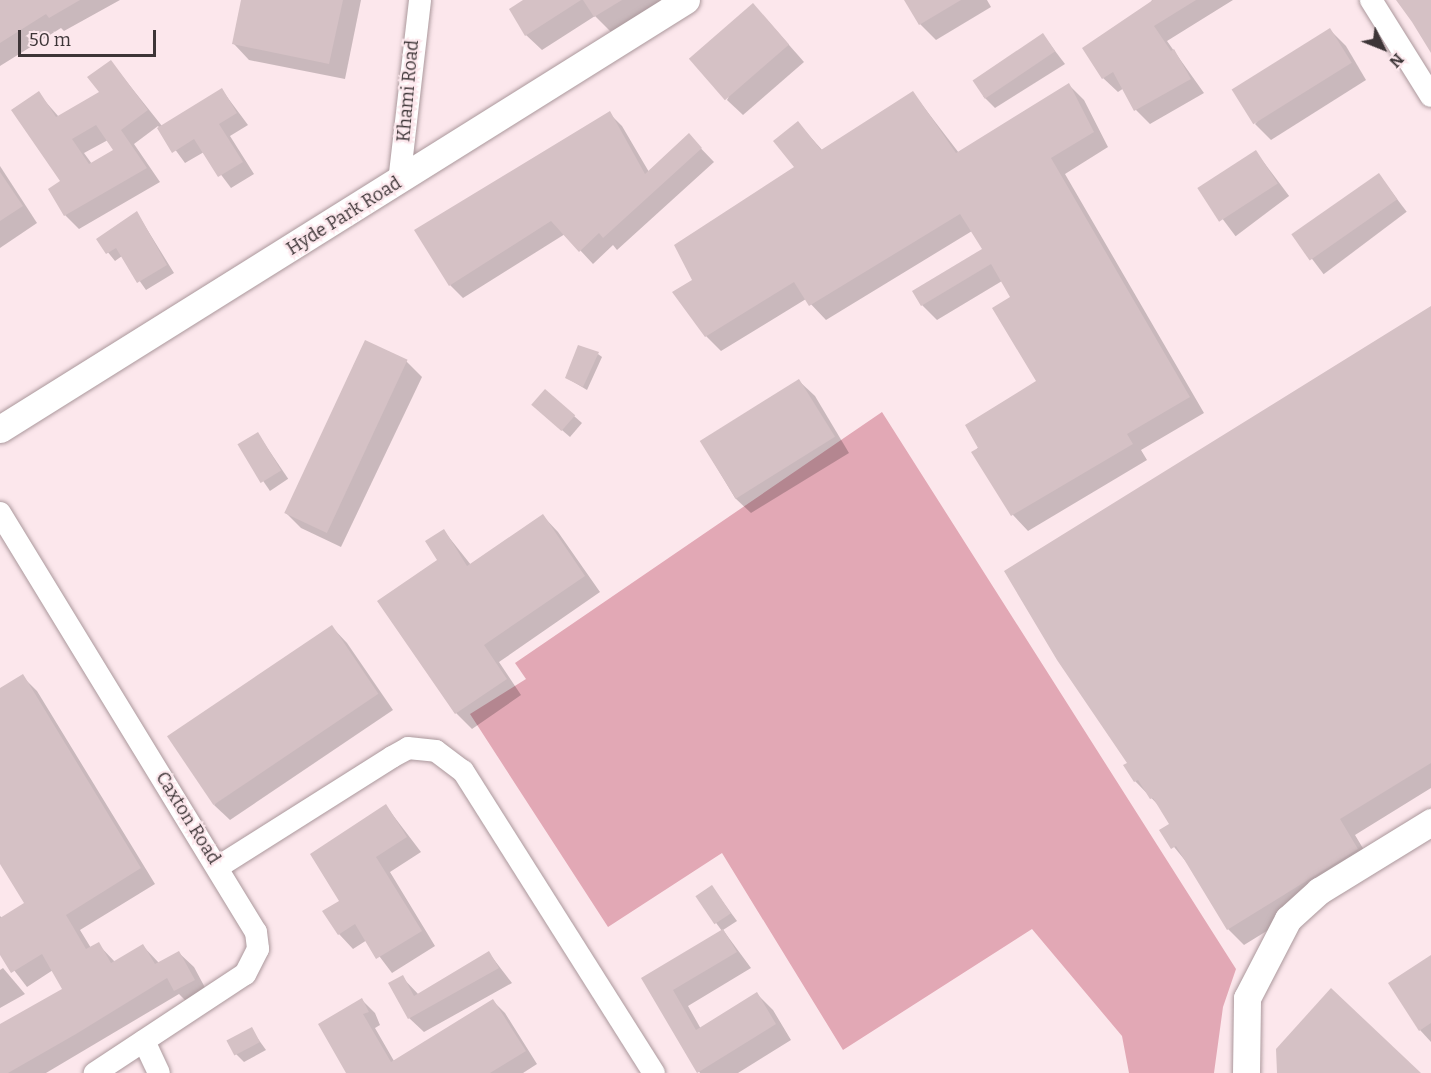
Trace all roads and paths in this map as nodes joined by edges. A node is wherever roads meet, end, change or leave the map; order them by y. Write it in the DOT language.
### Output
graph roads {
  1 [pos="420,0"];
  2 [pos="686,0"];
  3 [pos="1371,0"];
  4 [pos="1431,96"];
  5 [pos="399,182"];
  6 [pos="0,429"];
  7 [pos="0,513"];
  8 [pos="1431,822"];
  9 [pos="218,867"];
  10 [pos="144,1041"];
  11 [pos="95,1073"];
  12 [pos="159,1073"];
  13 [pos="654,1073"];
  14 [pos="1246,1073"];
  1 -- 5 [label="street, Khami Road"];
  2 -- 5 [label="street, Hyde Park Road"];
  3 -- 4 [label="street"];
  5 -- 6 [label="street, Hyde Park Road"];
  7 -- 9 [label="street, Caxton Road"];
  8 -- 14 [label="street"];
  9 -- 10 [label="street, Caxton Road"];
  9 -- 13 [label="street"];
  10 -- 11 [label="street, Caxton Road"];
  10 -- 12 [label="street"];
}
